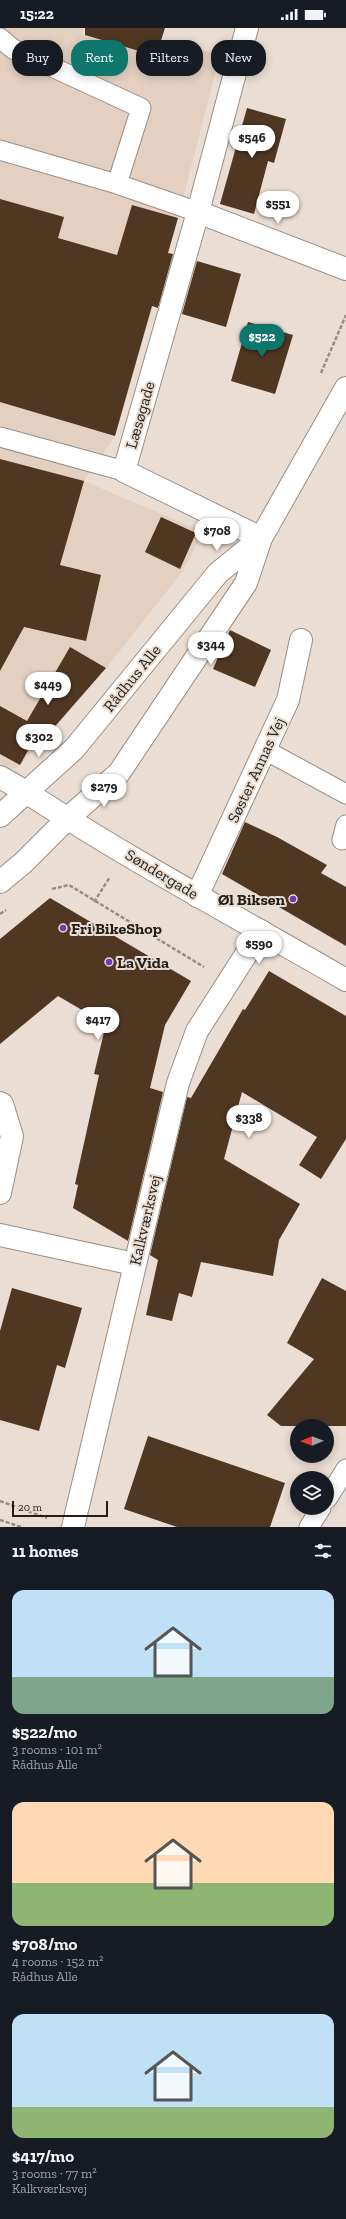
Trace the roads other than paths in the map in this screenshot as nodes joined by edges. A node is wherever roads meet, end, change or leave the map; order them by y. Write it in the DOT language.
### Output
graph roads {
  1 [pos="247,28"];
  2 [pos="0,38"];
  3 [pos="0,150"];
  4 [pos="117,184"];
  5 [pos="198,212"];
  6 [pos="346,269"];
  7 [pos="346,388"];
  8 [pos="0,437"];
  9 [pos="124,471"];
  10 [pos="261,538"];
  11 [pos="301,640"];
  12 [pos="265,750"];
  13 [pos="0,777"];
  14 [pos="26,792"];
  15 [pos="346,794"];
  16 [pos="0,816"];
  17 [pos="66,819"];
  18 [pos="0,882"];
  19 [pos="197,896"];
  20 [pos="261,931"];
  21 [pos="346,980"];
  22 [pos="0,1103"];
  23 [pos="0,1193"];
  24 [pos="0,1235"];
  25 [pos="134,1264"];
  26 [pos="346,1469"];
  27 [pos="334,1487"];
  28 [pos="317,1515"];
  29 [pos="74,1527"];
  30 [pos="309,1527"];
  1 -- 5 [label="street, Læsøgade"];
  2 -- 4 [label="lane"];
  3 -- 4 [label="lane"];
  4 -- 5 [label="lane"];
  5 -- 6 [label="street"];
  5 -- 9 [label="street, Læsøgade"];
  7 -- 10 [label="street, Rådhus Alle"];
  8 -- 9 [label="lane"];
  9 -- 10 [label="street, Læsøgade"];
  10 -- 14 [label="street, Rådhus Alle"];
  10 -- 17 [label="street, Rådhus Alle"];
  11 -- 12 [label="street, Søster Annas Vej"];
  12 -- 15 [label="lane"];
  12 -- 19 [label="street, Søster Annas Vej"];
  13 -- 14 [label="street, Søndergade"];
  14 -- 16 [label="street, Rådhus Alle"];
  14 -- 17 [label="street, Søndergade"];
  17 -- 18 [label="street, Rådhus Alle"];
  17 -- 19 [label="street, Søndergade"];
  19 -- 20 [label="street, Søndergade"];
  20 -- 21 [label="street, Søndergade"];
  20 -- 25 [label="street, Kalkværksvej"];
  22 -- 23 [label="street"];
  24 -- 25 [label="street"];
  25 -- 29 [label="street, Kalkværksvej"];
  26 -- 27 [label="lane"];
  28 -- 30 [label="lane"];
}
